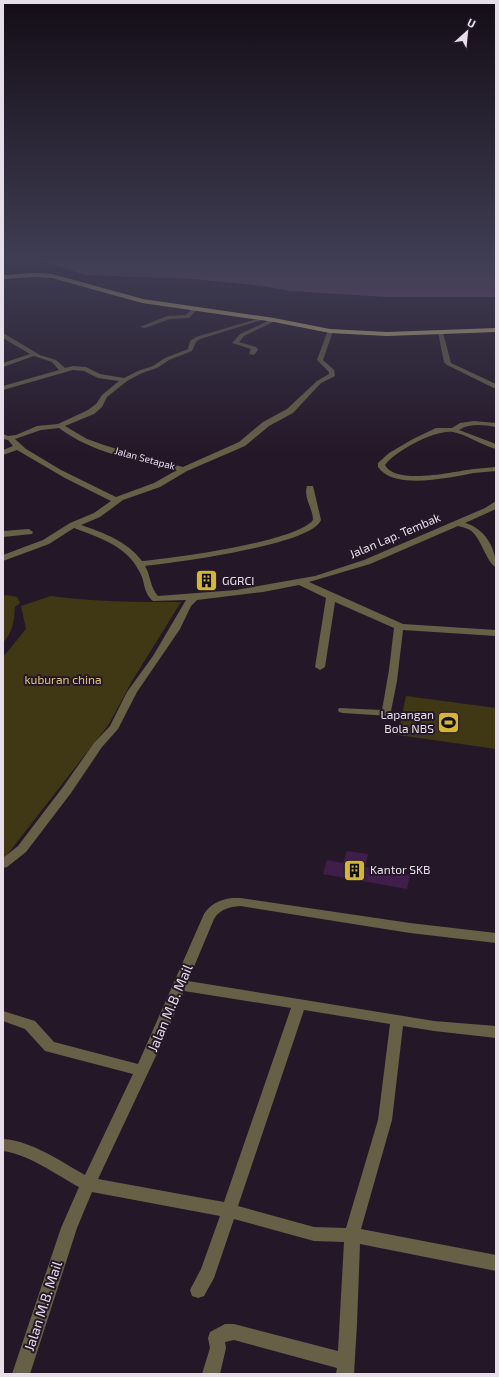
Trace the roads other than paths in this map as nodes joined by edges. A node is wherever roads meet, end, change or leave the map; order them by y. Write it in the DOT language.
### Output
graph roads {
  1 [pos="150,324"];
  2 [pos="241,324"];
  3 [pos="265,324"];
  4 [pos="296,324"];
  5 [pos="143,327"];
  6 [pos="496,330"];
  7 [pos="330,331"];
  8 [pos="440,333"];
  9 [pos="3,335"];
  10 [pos="10,339"];
  11 [pos="3,342"];
  12 [pos="36,354"];
  13 [pos="252,354"];
  14 [pos="3,365"];
  15 [pos="64,371"];
  16 [pos="125,380"];
  17 [pos="496,387"];
  18 [pos="3,388"];
  19 [pos="496,425"];
  20 [pos="60,426"];
  21 [pos="454,430"];
  22 [pos="6,437"];
  23 [pos="17,447"];
  24 [pos="496,447"];
  25 [pos="3,454"];
  26 [pos="184,469"];
  27 [pos="496,469"];
  28 [pos="310,488"];
  29 [pos="117,500"];
  30 [pos="496,503"];
  31 [pos="456,523"];
  32 [pos="73,525"];
  33 [pos="29,532"];
  34 [pos="3,534"];
  35 [pos="3,558"];
  36 [pos="140,564"];
  37 [pos="496,564"];
  38 [pos="299,581"];
  39 [pos="195,597"];
  40 [pos="331,597"];
  41 [pos="399,626"];
  42 [pos="496,633"];
  43 [pos="320,667"];
  44 [pos="343,710"];
  45 [pos="3,864"];
  46 [pos="496,938"];
  47 [pos="180,985"];
  48 [pos="299,1004"];
  49 [pos="3,1016"];
  50 [pos="397,1020"];
  51 [pos="496,1032"];
  52 [pos="142,1071"];
  53 [pos="3,1146"];
  54 [pos="88,1184"];
  55 [pos="228,1210"];
  56 [pos="352,1235"];
  57 [pos="496,1263"];
  58 [pos="198,1290"];
  59 [pos="345,1368"];
  60 [pos="21,1374"];
  61 [pos="211,1374"];
  1 -- 5 [label="street"];
  2 -- 16 [label="street"];
  3 -- 13 [label="street"];
  4 -- 7 [label="highway"];
  6 -- 8 [label="highway"];
  7 -- 8 [label="highway"];
  7 -- 26 [label="street"];
  8 -- 17 [label="street"];
  9 -- 10 [label="street"];
  10 -- 11 [label="street"];
  10 -- 12 [label="street"];
  12 -- 14 [label="street"];
  12 -- 15 [label="street"];
  15 -- 16 [label="street"];
  15 -- 18 [label="street"];
  16 -- 20 [label="street"];
  19 -- 21 [label="street"];
  20 -- 22 [label="street"];
  20 -- 26 [label="street, Jalan Setapak"];
  21 -- 24 [label="street"];
  21 -- 27 [label="street"];
  22 -- 23 [label="street"];
  23 -- 25 [label="street"];
  23 -- 29 [label="street"];
  26 -- 29 [label="street, Jalan Setapak"];
  28 -- 36 [label="street"];
  29 -- 32 [label="street, Jalan Setapak"];
  30 -- 31 [label="street, Jalan Lap. Tembak"];
  31 -- 37 [label="street"];
  31 -- 38 [label="street, Jalan Lap. Tembak"];
  32 -- 35 [label="street, Jalan Setapak"];
  32 -- 36 [label="street"];
  33 -- 34 [label="street"];
  36 -- 39 [label="street, Jalan Lap. Tembak"];
  38 -- 39 [label="street, Jalan Lap. Tembak"];
  38 -- 40 [label="street"];
  39 -- 45 [label="street"];
  40 -- 41 [label="street"];
  40 -- 43 [label="street"];
  41 -- 42 [label="street"];
  41 -- 44 [label="street"];
  46 -- 47 [label="street, Jalan M.B. Mail"];
  47 -- 48 [label="street"];
  47 -- 52 [label="street, Jalan M.B. Mail"];
  48 -- 50 [label="street"];
  48 -- 55 [label="street"];
  49 -- 52 [label="street"];
  50 -- 51 [label="street"];
  50 -- 56 [label="street"];
  52 -- 54 [label="street, Jalan M.B. Mail"];
  53 -- 54 [label="street"];
  54 -- 55 [label="street"];
  54 -- 60 [label="street, Jalan M.B. Mail"];
  55 -- 56 [label="street"];
  55 -- 58 [label="street"];
  56 -- 57 [label="street"];
  56 -- 59 [label="street"];
  59 -- 61 [label="street"];
}
